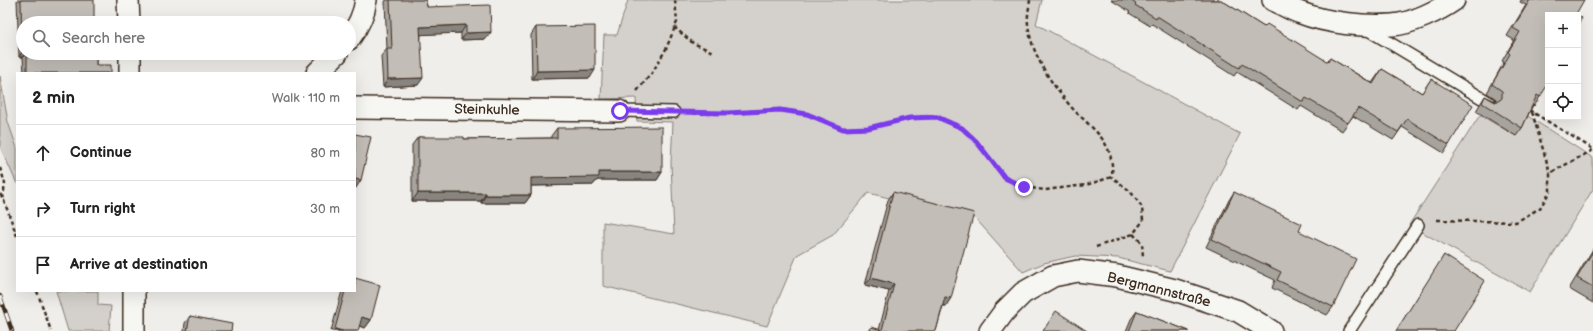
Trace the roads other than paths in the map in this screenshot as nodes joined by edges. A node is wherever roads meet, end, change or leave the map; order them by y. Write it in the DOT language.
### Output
graph roads {
  1 [pos="128,0"];
  2 [pos="366,0"];
  3 [pos="1273,0"];
  4 [pos="1454,0"];
  5 [pos="129,16"];
  6 [pos="1360,25"];
  7 [pos="356,28"];
  8 [pos="130,60"];
  9 [pos="330,60"];
  10 [pos="130,72"];
  11 [pos="318,72"];
  12 [pos="1490,103"];
  13 [pos="356,108"];
  14 [pos="620,111"];
  15 [pos="674,112"];
  16 [pos="1418,225"];
  17 [pos="134,292"];
  18 [pos="134,331"];
  19 [pos="990,331"];
  20 [pos="1271,331"];
  21 [pos="1349,331"];
  1 -- 5 [label="street"];
  2 -- 7 [label="street"];
  3 -- 6 [label="street"];
  4 -- 6 [label="street"];
  6 -- 12 [label="lane"];
  8 -- 10 [label="street"];
  9 -- 11 [label="street"];
  13 -- 14 [label="street, Steinkuhle"];
  14 -- 15 [label="lane"];
  16 -- 21 [label="lane"];
  17 -- 18 [label="street"];
  19 -- 20 [label="street, Bergmannstraße"];
}
